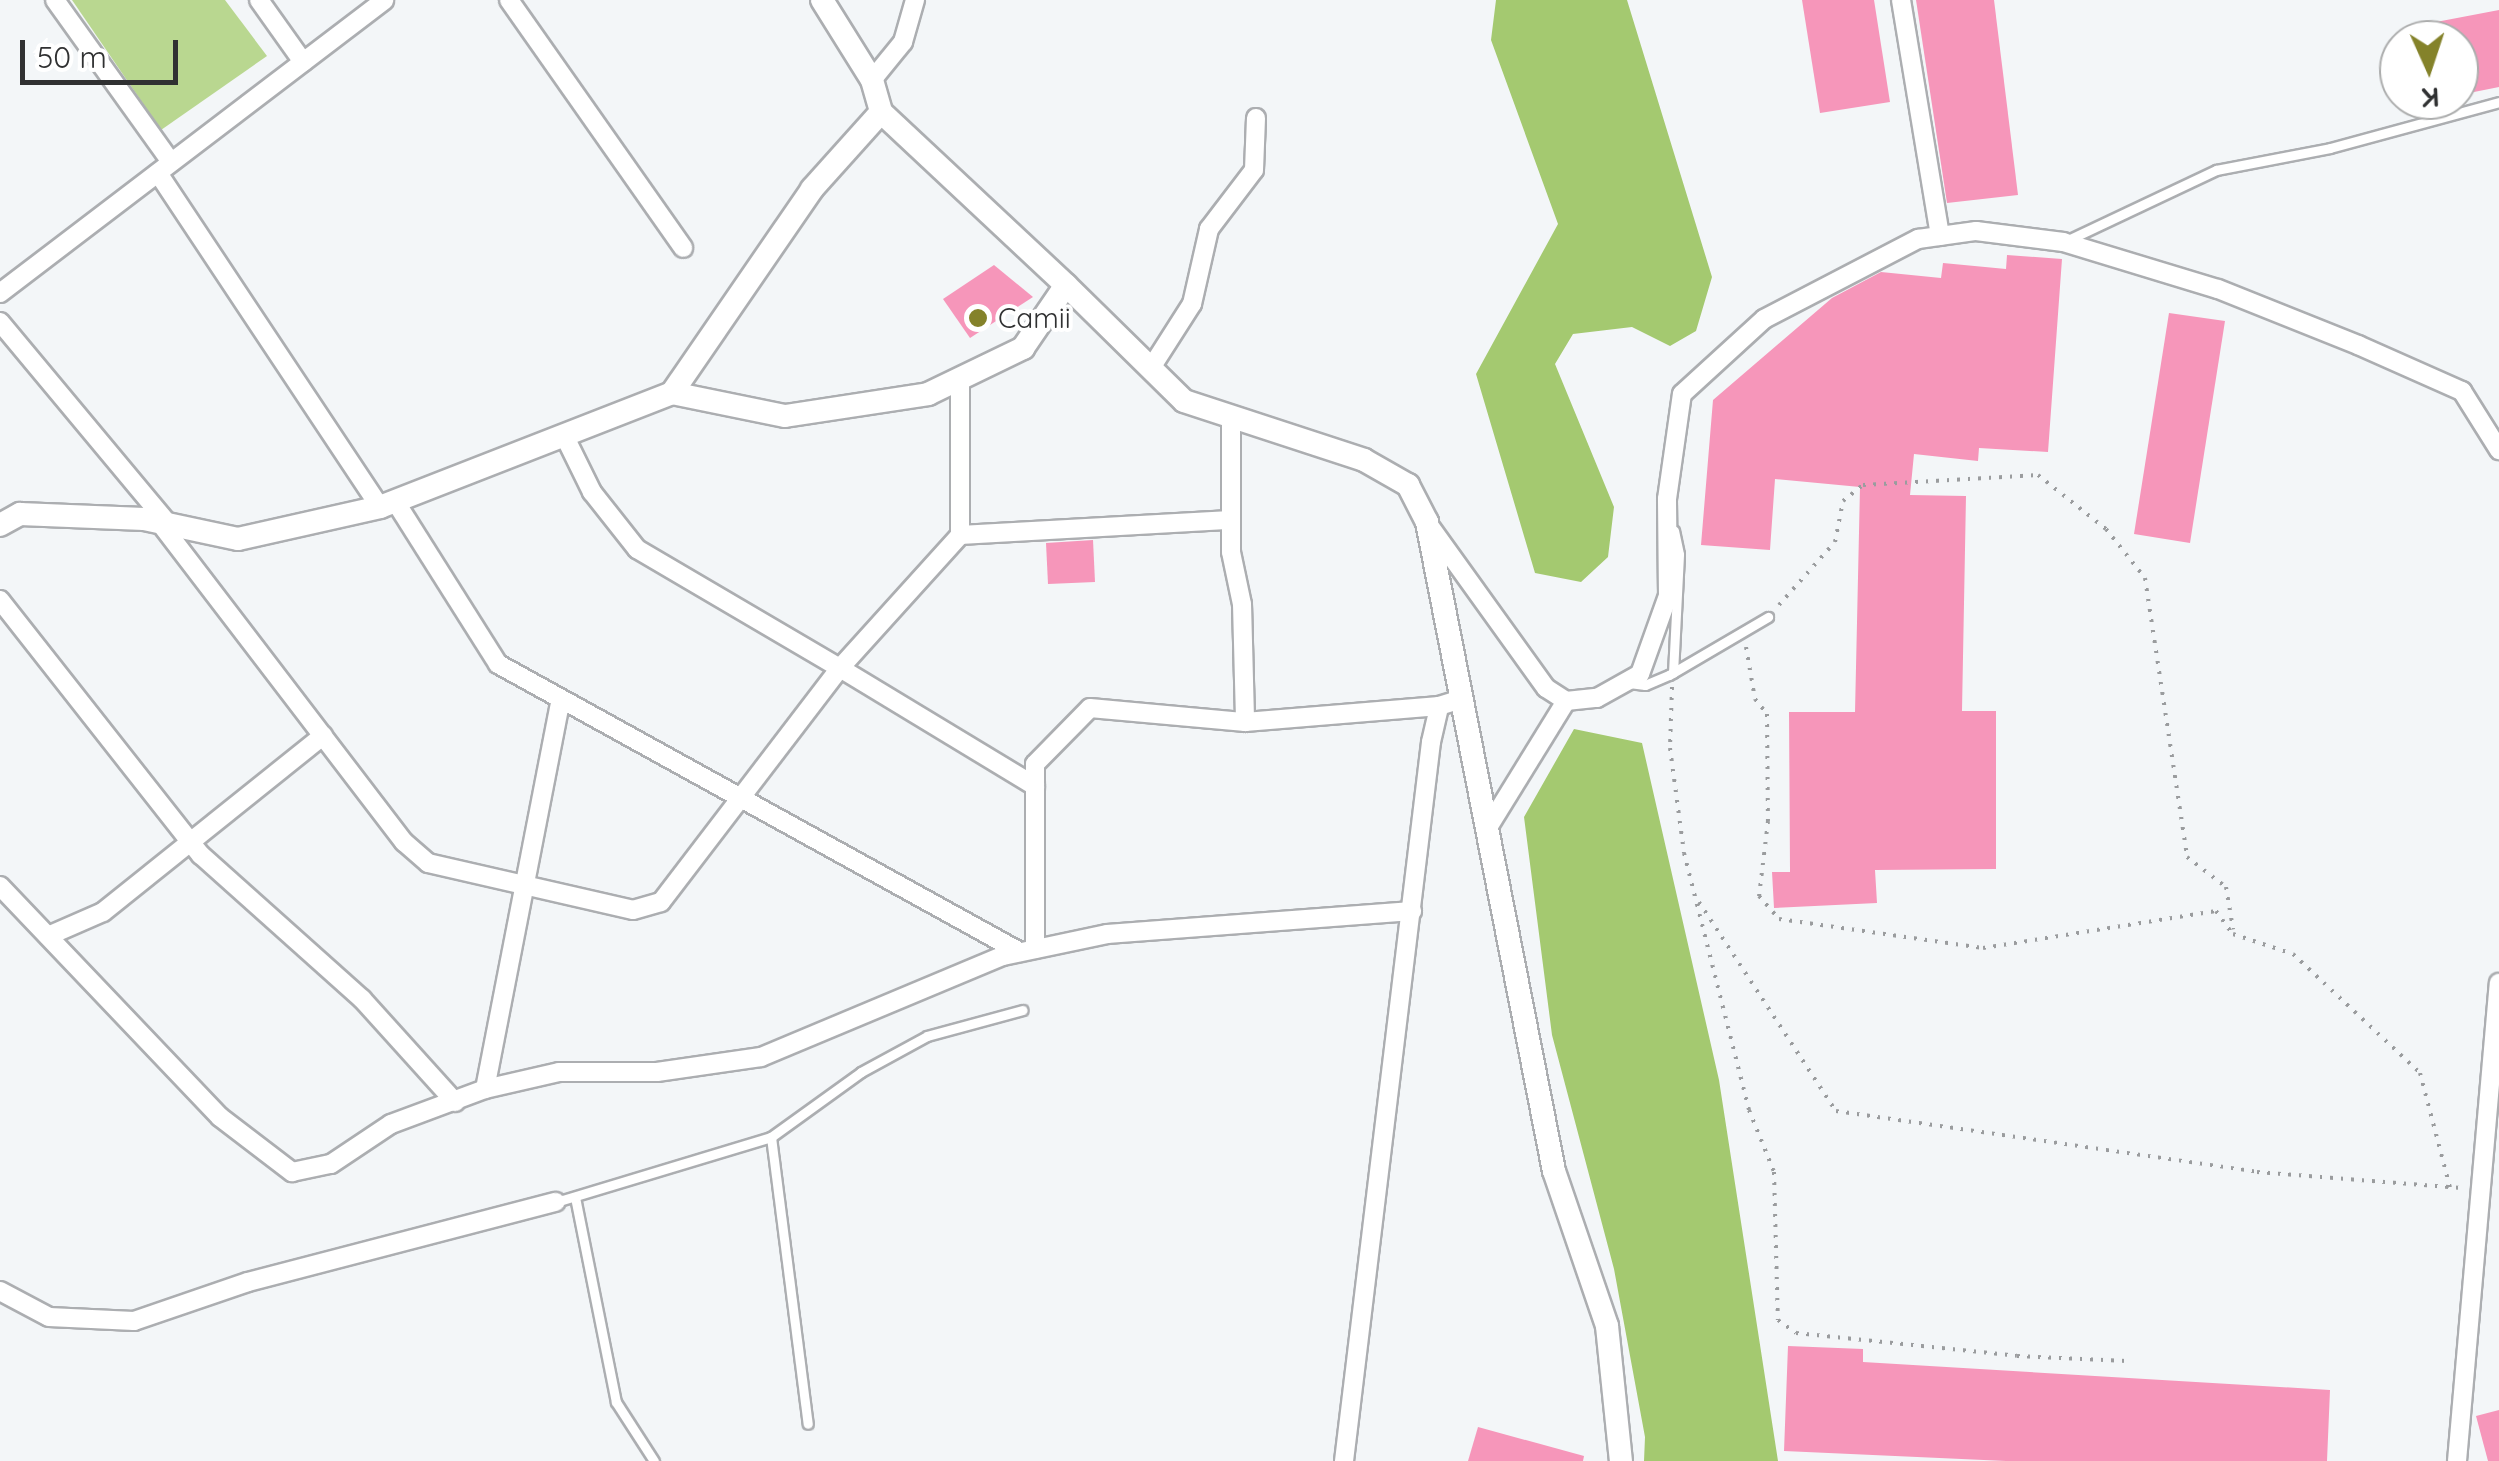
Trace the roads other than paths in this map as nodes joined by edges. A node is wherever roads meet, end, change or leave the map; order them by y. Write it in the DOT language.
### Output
graph roads {
  1 [pos="55,0"];
  2 [pos="259,0"];
  3 [pos="384,0"];
  4 [pos="509,0"];
  5 [pos="822,0"];
  6 [pos="915,0"];
  7 [pos="1901,0"];
  8 [pos="303,62"];
  9 [pos="872,80"];
  10 [pos="2499,102"];
  11 [pos="881,112"];
  12 [pos="1256,118"];
  13 [pos="164,168"];
  14 [pos="1940,236"];
  15 [pos="2064,242"];
  16 [pos="682,248"];
  17 [pos="1066,285"];
  18 [pos="0,293"];
  19 [pos="0,322"];
  20 [pos="1150,368"];
  21 [pos="960,379"];
  22 [pos="672,394"];
  23 [pos="1231,417"];
  24 [pos="564,435"];
  25 [pos="2499,450"];
  26 [pos="1667,499"];
  27 [pos="388,504"];
  28 [pos="1232,520"];
  29 [pos="1427,522"];
  30 [pos="165,524"];
  31 [pos="0,525"];
  32 [pos="960,535"];
  33 [pos="0,600"];
  34 [pos="1768,617"];
  35 [pos="840,668"];
  36 [pos="1673,672"];
  37 [pos="1624,682"];
  38 [pos="561,699"];
  39 [pos="1566,701"];
  40 [pos="1449,703"];
  41 [pos="1245,722"];
  42 [pos="323,736"];
  43 [pos="1034,786"];
  44 [pos="743,799"];
  45 [pos="1487,829"];
  46 [pos="191,842"];
  47 [pos="0,886"];
  48 [pos="528,886"];
  49 [pos="1412,911"];
  50 [pos="48,936"];
  51 [pos="1028,951"];
  52 [pos="2499,984"];
  53 [pos="1023,1010"];
  54 [pos="485,1089"];
  55 [pos="455,1102"];
  56 [pos="771,1137"];
  57 [pos="566,1200"];
  58 [pos="0,1291"];
  59 [pos="808,1424"];
  60 [pos="654,1461"];
  61 [pos="1344,1461"];
  62 [pos="1620,1461"];
  63 [pos="2458,1461"];
  1 -- 13 [label="street"];
  2 -- 8 [label="street"];
  3 -- 8 [label="street"];
  4 -- 16 [label="street"];
  5 -- 9 [label="street"];
  6 -- 9 [label="street"];
  7 -- 14 [label="street"];
  8 -- 13 [label="street"];
  9 -- 11 [label="street"];
  10 -- 15 [label="lane"];
  11 -- 17 [label="street"];
  11 -- 22 [label="street"];
  12 -- 20 [label="street"];
  13 -- 18 [label="street"];
  13 -- 27 [label="street"];
  14 -- 15 [label="street"];
  14 -- 26 [label="street"];
  15 -- 25 [label="street"];
  17 -- 20 [label="street"];
  17 -- 21 [label="street"];
  19 -- 30 [label="street"];
  20 -- 23 [label="street"];
  21 -- 22 [label="street"];
  21 -- 32 [label="street"];
  22 -- 24 [label="street"];
  23 -- 28 [label="street"];
  23 -- 29 [label="street"];
  24 -- 27 [label="street"];
  24 -- 35 [label="street"];
  26 -- 36 [label="lane"];
  26 -- 37 [label="street"];
  27 -- 30 [label="street"];
  27 -- 38 [label="street"];
  28 -- 32 [label="street"];
  28 -- 41 [label="street"];
  29 -- 39 [label="street"];
  29 -- 40 [label="street"];
  30 -- 31 [label="street"];
  30 -- 42 [label="street"];
  32 -- 35 [label="street"];
  33 -- 46 [label="street"];
  34 -- 36 [label="lane"];
  35 -- 43 [label="street"];
  35 -- 44 [label="street"];
  36 -- 37 [label="lane"];
  37 -- 39 [label="street"];
  38 -- 44 [label="street"];
  38 -- 48 [label="street"];
  39 -- 45 [label="street"];
  40 -- 41 [label="street"];
  40 -- 45 [label="street"];
  40 -- 49 [label="street"];
  41 -- 43 [label="street"];
  42 -- 46 [label="street"];
  42 -- 48 [label="street"];
  43 -- 51 [label="street"];
  44 -- 48 [label="street"];
  44 -- 51 [label="street"];
  45 -- 62 [label="street"];
  46 -- 50 [label="street"];
  46 -- 55 [label="street"];
  47 -- 50 [label="street"];
  48 -- 54 [label="street"];
  49 -- 51 [label="street"];
  49 -- 61 [label="street"];
  50 -- 55 [label="street"];
  51 -- 54 [label="street"];
  52 -- 63 [label="street"];
  53 -- 56 [label="lane"];
  54 -- 55 [label="street"];
  56 -- 57 [label="lane"];
  56 -- 59 [label="lane"];
  57 -- 58 [label="street"];
  57 -- 60 [label="lane"];
}
